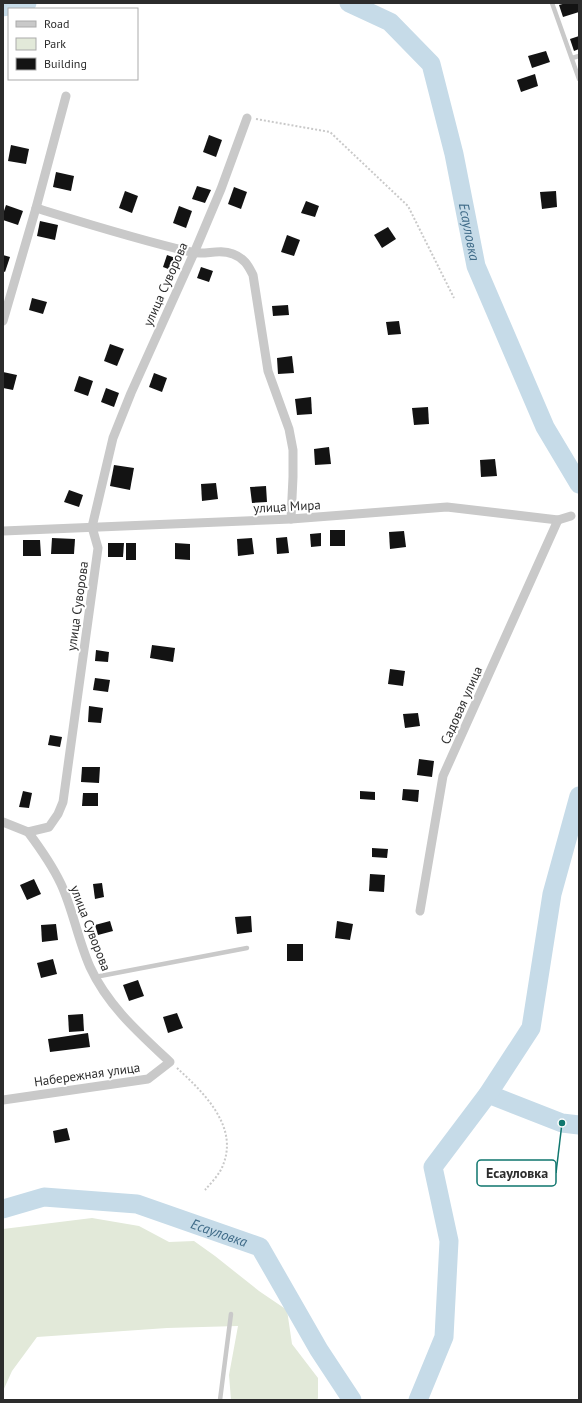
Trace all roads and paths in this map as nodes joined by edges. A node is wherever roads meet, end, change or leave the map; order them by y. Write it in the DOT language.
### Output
graph roads {
  1 [pos="552,3"];
  2 [pos="579,56"];
  3 [pos="572,58"];
  4 [pos="579,79"];
  5 [pos="66,96"];
  6 [pos="247,118"];
  7 [pos="36,208"];
  8 [pos="194,253"];
  9 [pos="454,298"];
  10 [pos="3,321"];
  11 [pos="571,516"];
  12 [pos="291,519"];
  13 [pos="558,520"];
  14 [pos="92,527"];
  15 [pos="3,531"];
  16 [pos="3,822"];
  17 [pos="28,832"];
  18 [pos="420,911"];
  19 [pos="247,948"];
  20 [pos="95,977"];
  21 [pos="170,1062"];
  22 [pos="3,1100"];
  23 [pos="205,1190"];
  24 [pos="231,1314"];
  25 [pos="220,1400"];
  1 -- 3 [label="lane"];
  2 -- 3 [label="lane"];
  3 -- 4 [label="lane"];
  5 -- 7 [label="street"];
  6 -- 8 [label="street, улица Суворова"];
  6 -- 9 [label="path"];
  7 -- 8 [label="street"];
  7 -- 10 [label="street"];
  8 -- 12 [label="street"];
  8 -- 14 [label="street, улица Суворова"];
  11 -- 13 [label="street, улица Мира"];
  12 -- 13 [label="street, улица Мира"];
  12 -- 14 [label="street, улица Мира"];
  13 -- 18 [label="street, Садовая улица"];
  14 -- 15 [label="street, улица Мира"];
  14 -- 17 [label="street, улица Суворова"];
  16 -- 17 [label="street"];
  17 -- 20 [label="street, улица Суворова"];
  19 -- 20 [label="lane"];
  20 -- 21 [label="street, улица Суворова"];
  21 -- 22 [label="street, Набережная улица"];
  21 -- 23 [label="path"];
  24 -- 25 [label="lane"];
}
